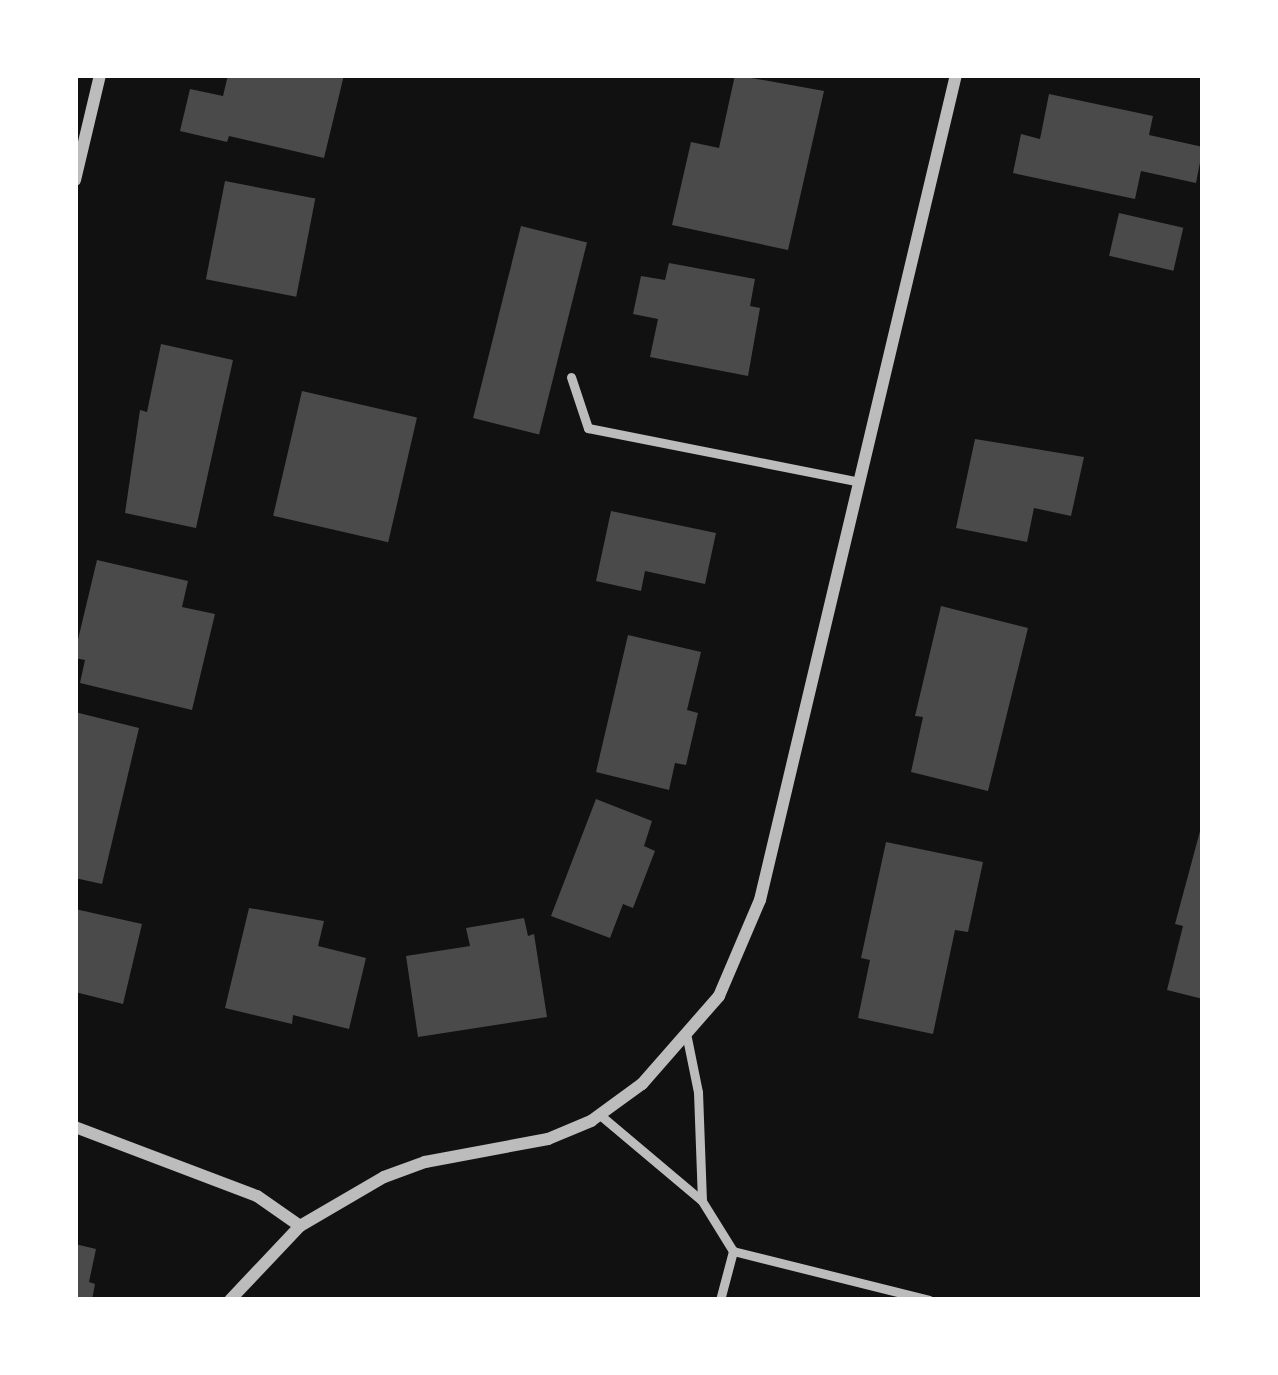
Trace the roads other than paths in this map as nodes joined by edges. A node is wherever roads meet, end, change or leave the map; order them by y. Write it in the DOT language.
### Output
graph roads {
  1 [pos="100,75"];
  2 [pos="956,75"];
  3 [pos="75,180"];
  4 [pos="571,377"];
  5 [pos="860,482"];
  6 [pos="687,1038"];
  7 [pos="600,1115"];
  8 [pos="75,1127"];
  9 [pos="702,1201"];
  10 [pos="300,1226"];
  11 [pos="733,1251"];
  12 [pos="230,1300"];
  13 [pos="720,1300"];
  14 [pos="929,1300"];
  1 -- 3 [label="street"];
  2 -- 5 [label="street"];
  4 -- 5 [label="lane"];
  5 -- 6 [label="street"];
  6 -- 7 [label="street"];
  6 -- 9 [label="lane"];
  7 -- 9 [label="lane"];
  7 -- 10 [label="street"];
  8 -- 10 [label="street"];
  9 -- 11 [label="lane"];
  10 -- 12 [label="street"];
  11 -- 13 [label="lane"];
  11 -- 14 [label="lane"];
}
